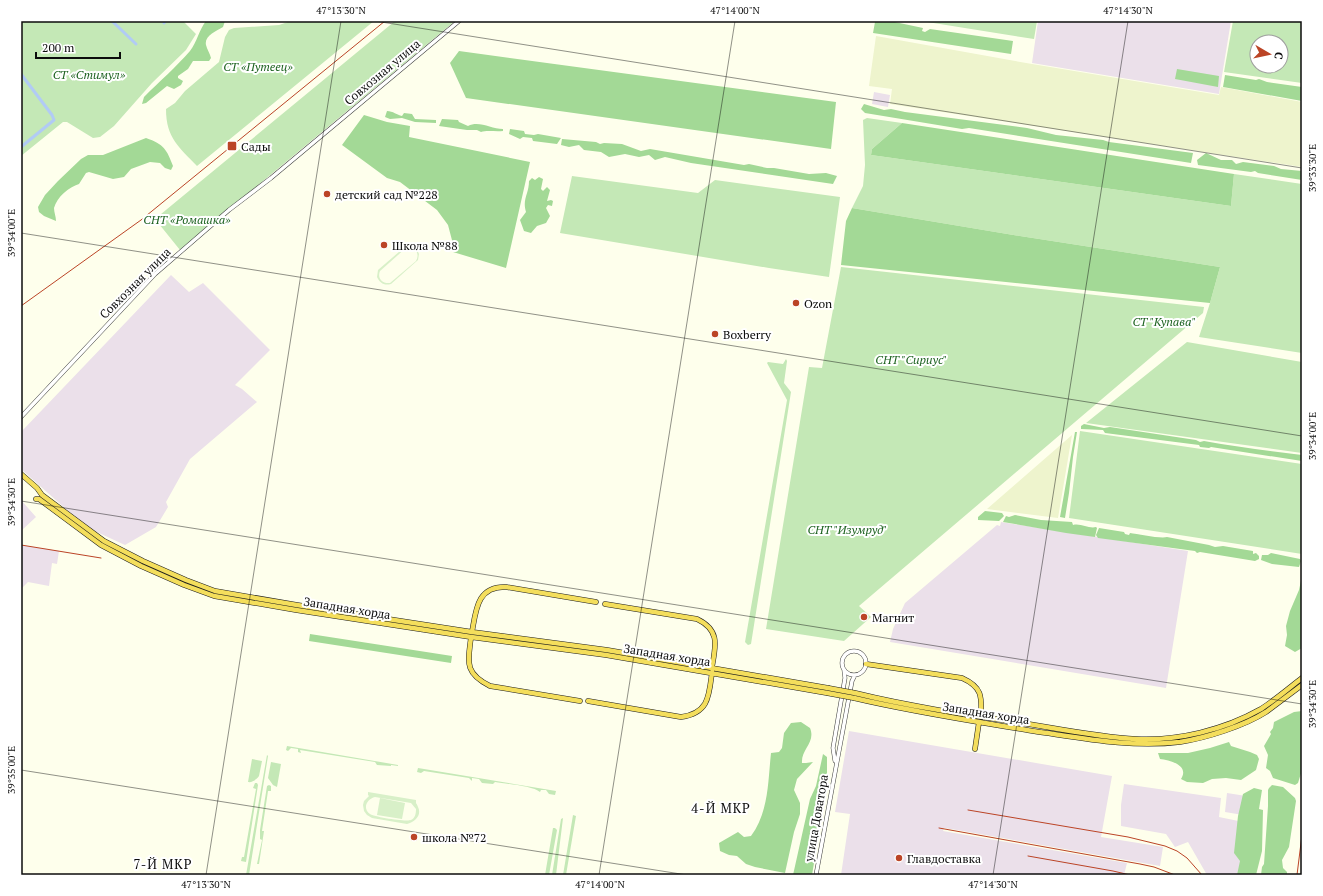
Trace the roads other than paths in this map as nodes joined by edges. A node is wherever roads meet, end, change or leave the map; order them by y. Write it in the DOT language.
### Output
graph roads {
  1 [pos="459,21"];
  2 [pos="21,418"];
  3 [pos="21,474"];
  4 [pos="596,602"];
  5 [pos="605,604"];
  6 [pos="472,634"];
  7 [pos="866,664"];
  8 [pos="712,670"];
  9 [pos="844,670"];
  10 [pos="855,675"];
  11 [pos="1302,678"];
  12 [pos="1300,684"];
  13 [pos="854,695"];
  14 [pos="580,701"];
  15 [pos="588,701"];
  16 [pos="981,717"];
  17 [pos="979,722"];
  18 [pos="975,749"];
  19 [pos="836,764"];
  20 [pos="816,875"];
  1 -- 2 [label="street, Совхозная улица"];
  3 -- 6 [label="highway, Западная хорда"];
  4 -- 6 [label="highway"];
  5 -- 8 [label="highway"];
  6 -- 8 [label="highway, Западная хорда"];
  6 -- 14 [label="highway"];
  7 -- 9 [label="street"];
  7 -- 10 [label="street"];
  7 -- 16 [label="highway"];
  8 -- 13 [label="highway, Западная хорда, bridge"];
  8 -- 15 [label="highway"];
  9 -- 10 [label="street"];
  9 -- 19 [label="street, улица Доватора"];
  10 -- 19 [label="street, улица Доватора"];
  11 -- 12 [label="highway, Западная хорда"];
  12 -- 16 [label="highway, Западная хорда"];
  12 -- 17 [label="highway, Западная хорда"];
  13 -- 16 [label="highway, Западная хорда"];
  13 -- 17 [label="highway, Западная хорда"];
  17 -- 18 [label="highway"];
  19 -- 20 [label="street, улица Доватора"];
}
